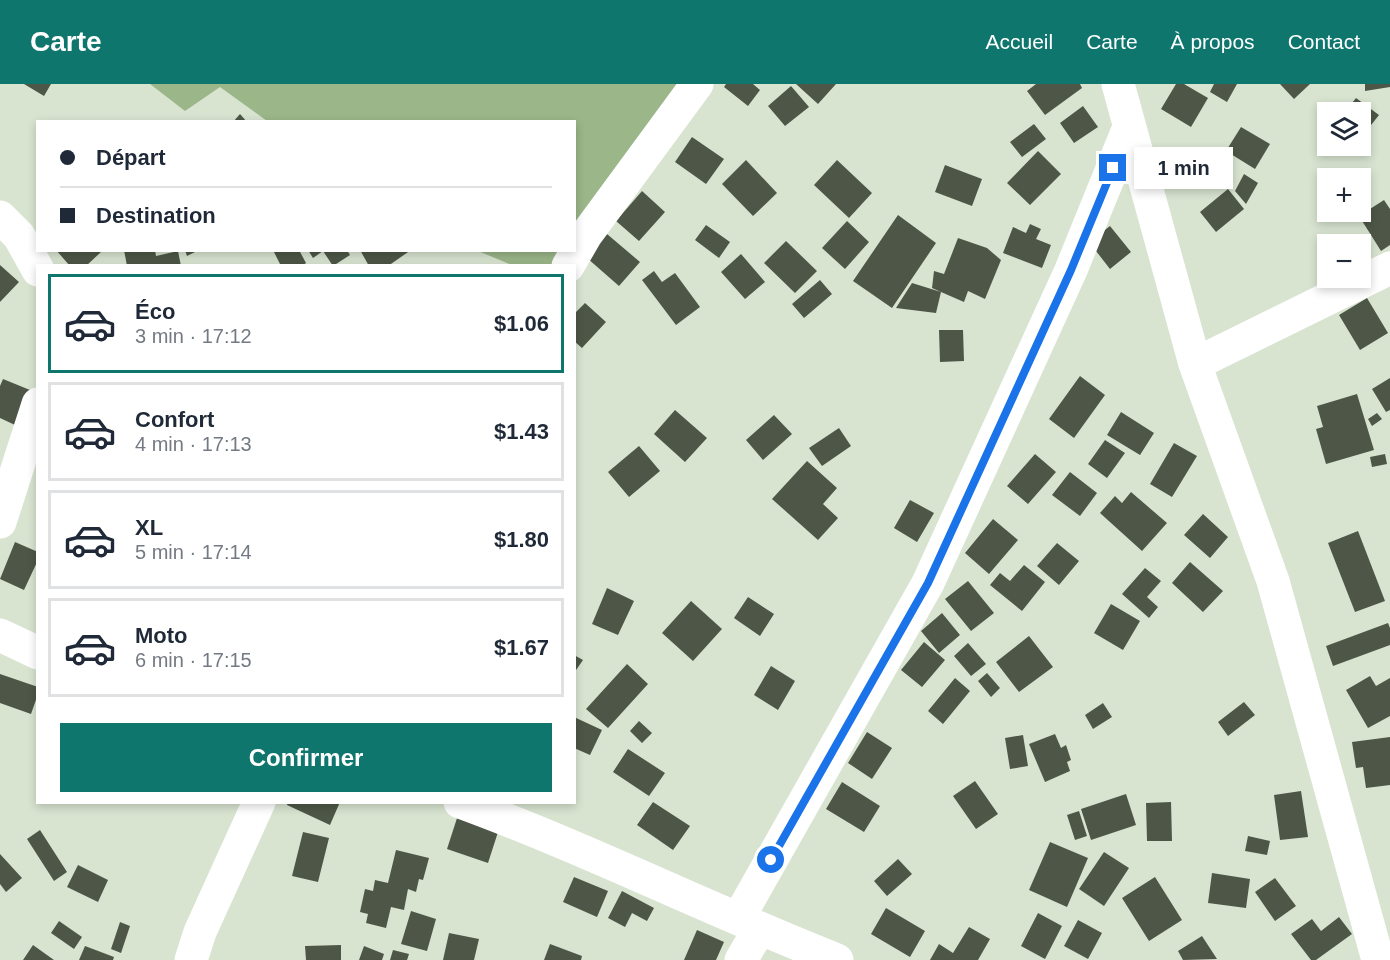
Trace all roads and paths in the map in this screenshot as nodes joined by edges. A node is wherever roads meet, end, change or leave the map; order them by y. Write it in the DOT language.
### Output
graph roads {
  1 [pos="697,84"];
  2 [pos="1118,84"];
  3 [pos="1129,127"];
  4 [pos="0,217"];
  5 [pos="569,264"];
  6 [pos="36,266"];
  7 [pos="1390,267"];
  8 [pos="1195,364"];
  9 [pos="36,410"];
  10 [pos="0,522"];
  11 [pos="0,635"];
  12 [pos="36,652"];
  13 [pos="258,804"];
  14 [pos="465,804"];
  15 [pos="749,925"];
  16 [pos="190,960"];
  17 [pos="741,960"];
  18 [pos="837,960"];
  19 [pos="1378,960"];
  1 -- 5 [label="street"];
  2 -- 3 [label="street"];
  3 -- 8 [label="street"];
  3 -- 15 [label="street"];
  4 -- 6 [label="street"];
  7 -- 8 [label="street"];
  8 -- 19 [label="street"];
  9 -- 10 [label="street"];
  11 -- 12 [label="street"];
  13 -- 16 [label="street"];
  14 -- 15 [label="street"];
  15 -- 17 [label="street"];
  15 -- 18 [label="street"];
}
